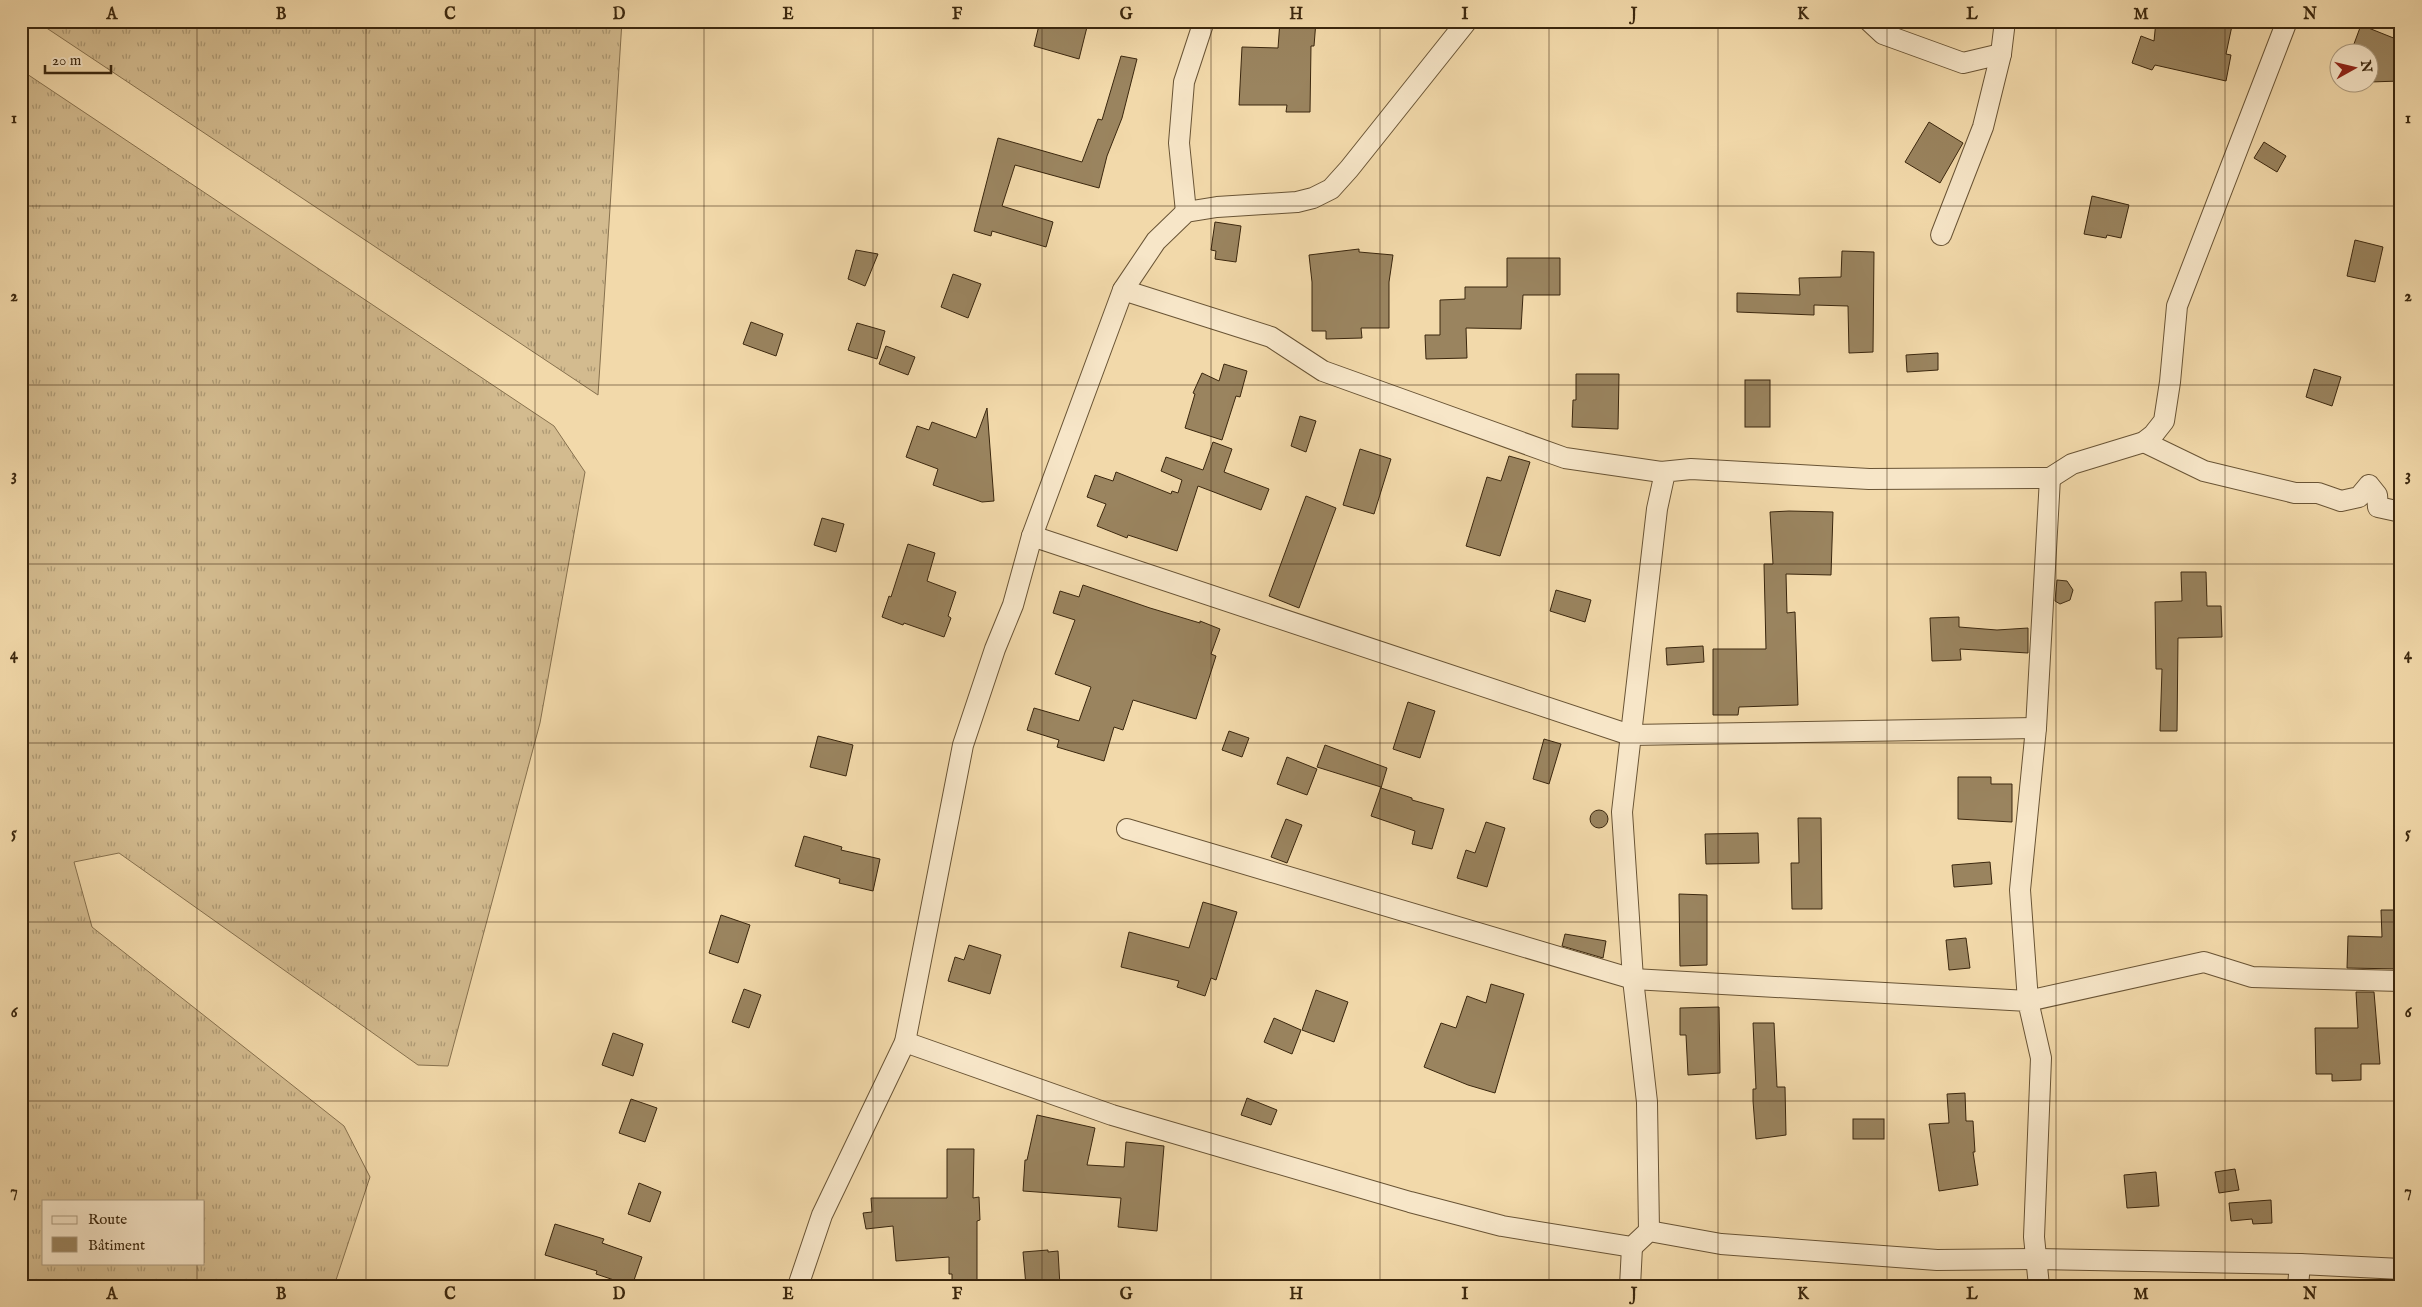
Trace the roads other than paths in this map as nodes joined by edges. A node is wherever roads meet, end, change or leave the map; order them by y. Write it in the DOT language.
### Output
graph roads {
  1 [pos="1204,21"];
  2 [pos="1467,21"];
  3 [pos="1869,21"];
  4 [pos="2006,21"];
  5 [pos="2287,21"];
  6 [pos="2001,54"];
  7 [pos="1186,212"];
  8 [pos="1942,235"];
  9 [pos="1123,290"];
  10 [pos="2144,442"];
  11 [pos="1661,472"];
  12 [pos="2050,478"];
  13 [pos="2401,512"];
  14 [pos="1032,536"];
  15 [pos="2036,728"];
  16 [pos="1630,735"];
  17 [pos="1126,829"];
  18 [pos="1634,979"];
  19 [pos="2401,981"];
  20 [pos="2028,1001"];
  21 [pos="905,1042"];
  22 [pos="1649,1231"];
  23 [pos="1632,1247"];
  24 [pos="2037,1259"];
  25 [pos="2300,1264"];
  26 [pos="2401,1269"];
  27 [pos="798,1286"];
  28 [pos="1630,1286"];
  29 [pos="2039,1286"];
  30 [pos="2298,1286"];
  1 -- 7 [label="street"];
  2 -- 7 [label="street"];
  3 -- 6 [label="street"];
  4 -- 6 [label="street"];
  5 -- 10 [label="street"];
  6 -- 8 [label="street"];
  7 -- 9 [label="street"];
  9 -- 11 [label="street"];
  9 -- 14 [label="street"];
  10 -- 12 [label="street"];
  10 -- 13 [label="street"];
  11 -- 12 [label="street"];
  11 -- 16 [label="street"];
  12 -- 15 [label="street"];
  14 -- 16 [label="street"];
  14 -- 21 [label="street"];
  15 -- 16 [label="street"];
  15 -- 20 [label="street"];
  16 -- 18 [label="street"];
  17 -- 18 [label="street"];
  18 -- 20 [label="street"];
  18 -- 22 [label="street"];
  19 -- 20 [label="street"];
  20 -- 24 [label="street"];
  21 -- 23 [label="street"];
  21 -- 27 [label="street"];
  22 -- 23 [label="street"];
  22 -- 24 [label="street"];
  23 -- 28 [label="street"];
  24 -- 25 [label="street"];
  24 -- 29 [label="street"];
  25 -- 26 [label="street"];
  25 -- 30 [label="street"];
}
